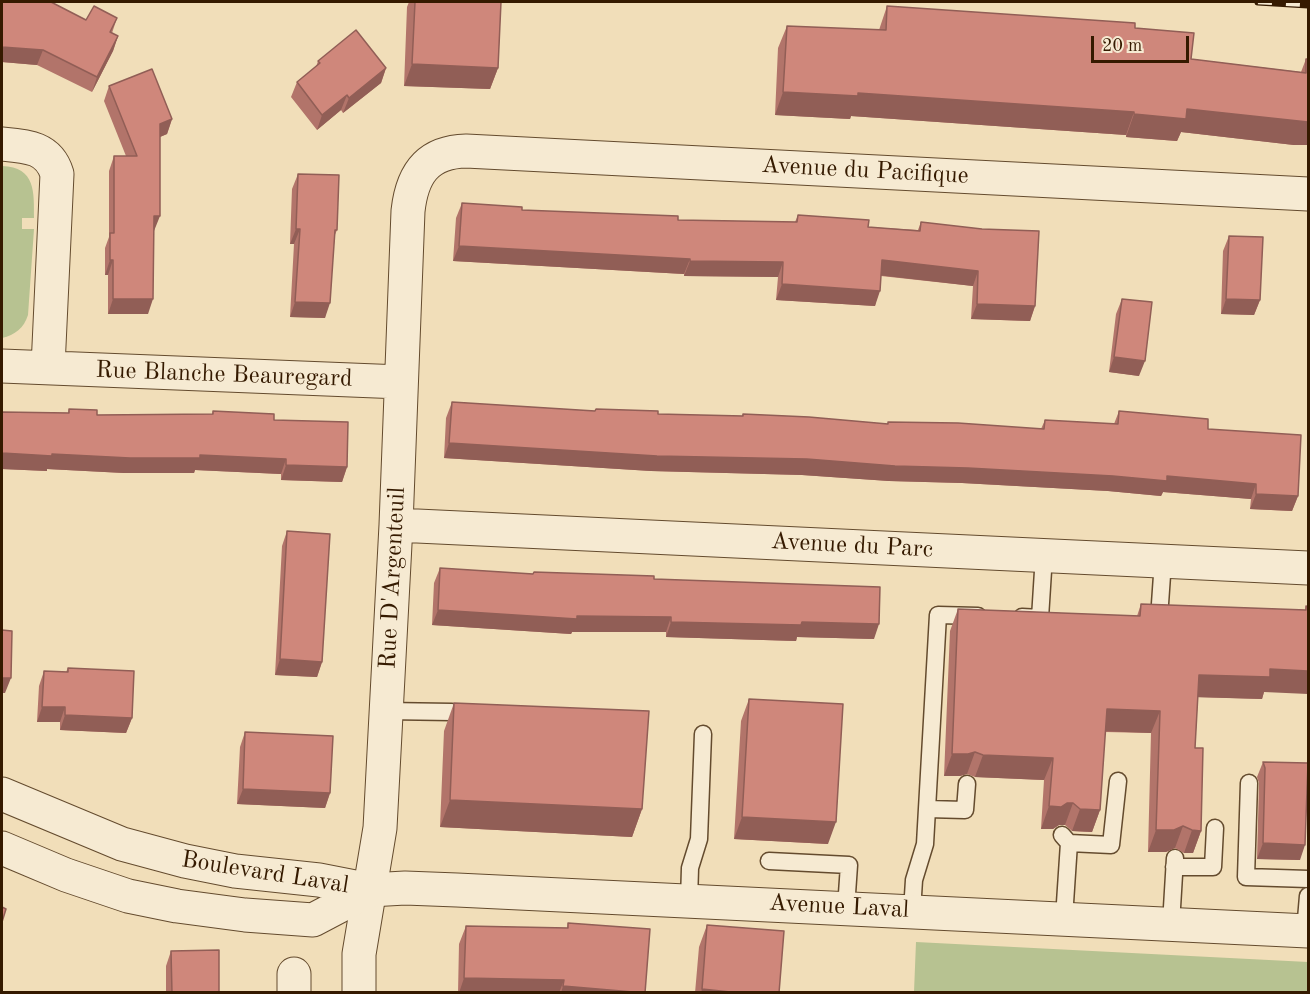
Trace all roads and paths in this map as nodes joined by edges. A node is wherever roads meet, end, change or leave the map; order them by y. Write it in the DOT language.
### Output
graph roads {
  1 [pos="2,144"];
  2 [pos="425,167"];
  3 [pos="1308,194"];
  4 [pos="2,366"];
  5 [pos="48,367"];
  6 [pos="401,382"];
  7 [pos="396,525"];
  8 [pos="1044,555"];
  9 [pos="1162,561"];
  10 [pos="1308,568"];
  11 [pos="1159,618"];
  12 [pos="386,711"];
  13 [pos="452,712"];
  14 [pos="703,734"];
  15 [pos="1118,781"];
  16 [pos="1249,783"];
  17 [pos="967,784"];
  18 [pos="2,794"];
  19 [pos="927,809"];
  20 [pos="1215,828"];
  21 [pos="2,848"];
  22 [pos="769,861"];
  23 [pos="1308,879"];
  24 [pos="370,890"];
  25 [pos="1308,896"];
  26 [pos="689,901"];
  27 [pos="846,908"];
  28 [pos="912,911"];
  29 [pos="1064,918"];
  30 [pos="1171,924"];
  31 [pos="1307,931"];
  32 [pos="359,993"];
  1 -- 5 [label="street"];
  2 -- 3 [label="street, Avenue du Pacifique"];
  2 -- 6 [label="street, Rue D'Argenteuil"];
  4 -- 5 [label="street, Rue Blanche Beauregard"];
  5 -- 6 [label="street, Rue Blanche Beauregard"];
  6 -- 7 [label="street, Rue D'Argenteuil"];
  7 -- 8 [label="street, Avenue du Parc"];
  7 -- 12 [label="street, Rue D'Argenteuil"];
  8 -- 9 [label="street, Avenue du Parc"];
  8 -- 19 [label="lane"];
  9 -- 10 [label="street, Avenue du Parc"];
  9 -- 11 [label="lane"];
  12 -- 13 [label="lane"];
  12 -- 24 [label="street, Rue D'Argenteuil"];
  14 -- 26 [label="lane"];
  15 -- 29 [label="lane"];
  16 -- 23 [label="lane"];
  17 -- 19 [label="lane"];
  18 -- 24 [label="street, Boulevard Laval"];
  19 -- 28 [label="lane"];
  20 -- 30 [label="lane"];
  21 -- 24 [label="street, Boulevard Laval"];
  22 -- 27 [label="lane"];
  24 -- 26 [label="street, Avenue Laval"];
  24 -- 32 [label="street, Rue D'Argenteuil"];
  25 -- 31 [label="lane"];
  26 -- 27 [label="street, Avenue Laval"];
  27 -- 28 [label="street, Avenue Laval"];
  28 -- 29 [label="street, Avenue Laval"];
  29 -- 30 [label="street, Avenue Laval"];
  30 -- 31 [label="street, Avenue Laval"];
}
